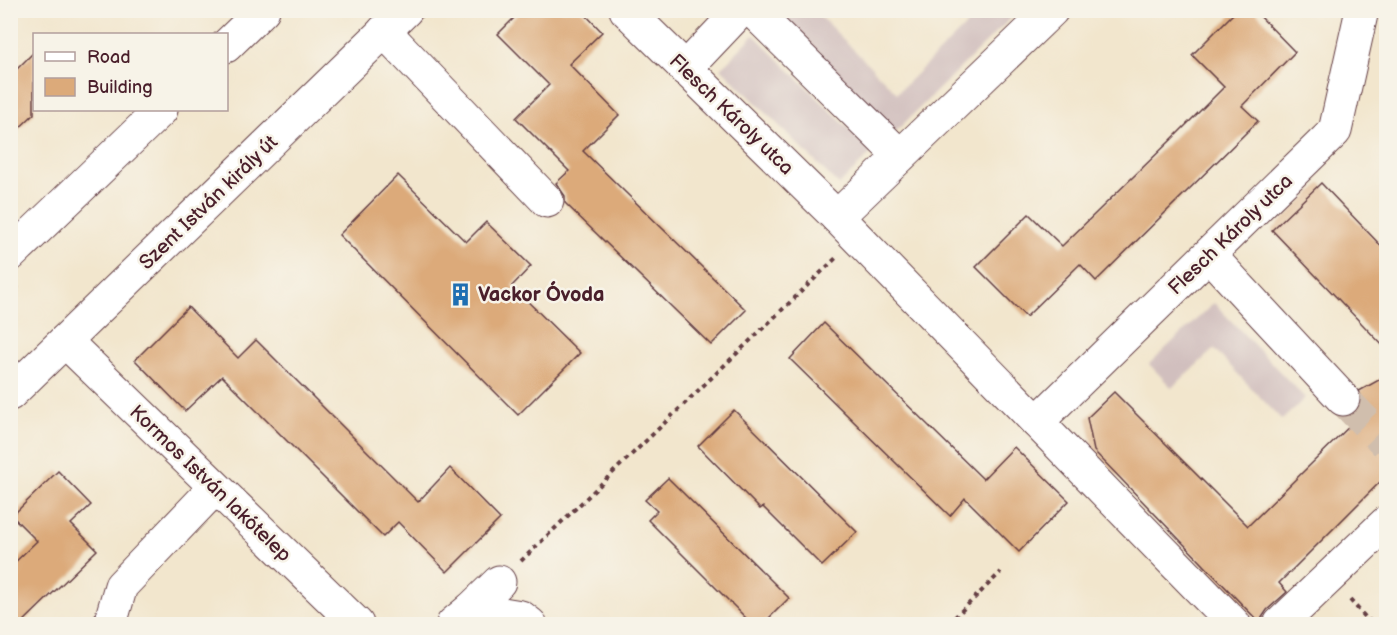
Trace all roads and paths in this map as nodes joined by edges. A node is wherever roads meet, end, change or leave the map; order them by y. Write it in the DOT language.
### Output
graph roads {
  1 [pos="263,10"];
  2 [pos="626,10"];
  3 [pos="741,10"];
  4 [pos="752,10"];
  5 [pos="1052,10"];
  6 [pos="1362,10"];
  7 [pos="395,21"];
  8 [pos="228,44"];
  9 [pos="686,69"];
  10 [pos="160,111"];
  11 [pos="900,156"];
  12 [pos="547,201"];
  13 [pos="848,227"];
  14 [pos="10,255"];
  15 [pos="1209,255"];
  16 [pos="65,341"];
  17 [pos="10,394"];
  18 [pos="1343,399"];
  19 [pos="1037,422"];
  20 [pos="215,488"];
  21 [pos="1386,523"];
  22 [pos="1001,572"];
  23 [pos="1329,577"];
  24 [pos="499,582"];
  25 [pos="462,617"];
  26 [pos="1058,620"];
  27 [pos="110,624"];
  28 [pos="357,624"];
  29 [pos="530,624"];
  30 [pos="948,624"];
  31 [pos="1062,624"];
  32 [pos="1234,624"];
  33 [pos="1280,624"];
  34 [pos="1377,624"];
  1 -- 8 [label="street"];
  2 -- 9 [label="street, Flesch Károly utca"];
  3 -- 9 [label="street"];
  4 -- 11 [label="street"];
  5 -- 11 [label="street"];
  6 -- 15 [label="street, Flesch Károly utca"];
  7 -- 12 [label="street"];
  7 -- 16 [label="street, Szent István király út"];
  9 -- 13 [label="street, Flesch Károly utca"];
  10 -- 14 [label="street"];
  11 -- 13 [label="street"];
  13 -- 19 [label="street, Flesch Károly utca"];
  13 -- 24 [label="path"];
  15 -- 18 [label="street"];
  15 -- 19 [label="street, Flesch Károly utca"];
  16 -- 17 [label="street, Szent István király út"];
  16 -- 20 [label="street, Kormos István lakótelep"];
  19 -- 32 [label="street, Flesch Károly utca"];
  20 -- 27 [label="street"];
  20 -- 28 [label="street, Kormos István lakótelep"];
  21 -- 23 [label="street"];
  22 -- 30 [label="path"];
  23 -- 33 [label="street"];
  23 -- 34 [label="path"];
  24 -- 25 [label="street"];
  25 -- 29 [label="street"];
  26 -- 31 [label="path"];
}
